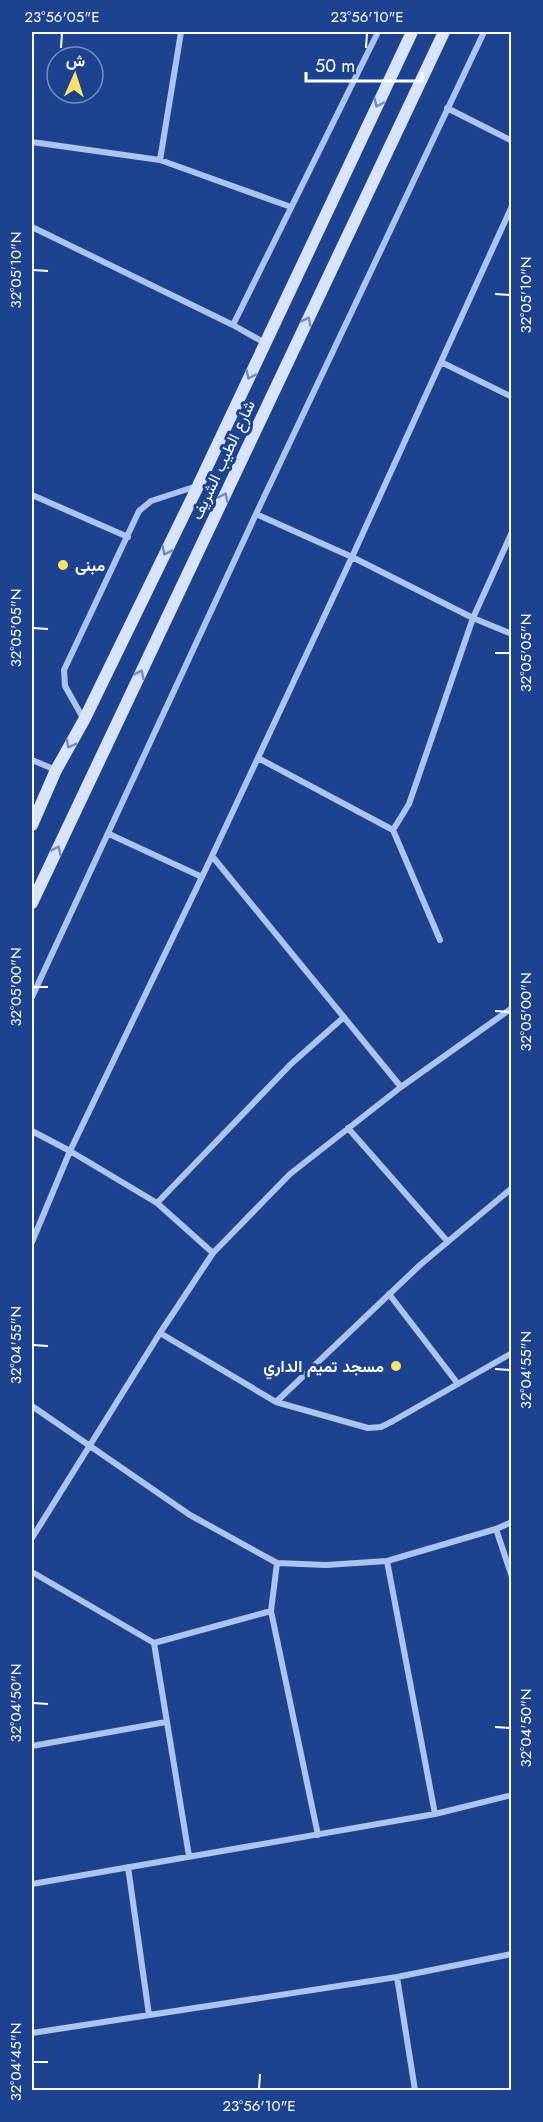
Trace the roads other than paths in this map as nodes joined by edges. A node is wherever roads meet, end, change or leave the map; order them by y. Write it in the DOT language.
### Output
graph roads {
  1 [pos="181,32"];
  2 [pos="378,32"];
  3 [pos="412,32"];
  4 [pos="444,32"];
  5 [pos="484,32"];
  6 [pos="447,108"];
  7 [pos="32,141"];
  8 [pos="512,141"];
  9 [pos="160,160"];
  10 [pos="512,206"];
  11 [pos="291,207"];
  12 [pos="32,227"];
  13 [pos="232,325"];
  14 [pos="265,343"];
  15 [pos="441,362"];
  16 [pos="512,397"];
  17 [pos="198,486"];
  18 [pos="32,495"];
  19 [pos="256,514"];
  20 [pos="512,532"];
  21 [pos="128,537"];
  22 [pos="352,557"];
  23 [pos="472,618"];
  24 [pos="512,634"];
  25 [pos="84,720"];
  26 [pos="258,758"];
  27 [pos="32,760"];
  28 [pos="56,770"];
  29 [pos="32,825"];
  30 [pos="393,830"];
  31 [pos="108,834"];
  32 [pos="212,856"];
  33 [pos="202,877"];
  34 [pos="32,903"];
  35 [pos="440,940"];
  36 [pos="32,997"];
  37 [pos="512,1008"];
  38 [pos="344,1017"];
  39 [pos="401,1086"];
  40 [pos="348,1128"];
  41 [pos="32,1131"];
  42 [pos="70,1151"];
  43 [pos="512,1188"];
  44 [pos="157,1203"];
  45 [pos="32,1242"];
  46 [pos="448,1242"];
  47 [pos="213,1253"];
  48 [pos="389,1294"];
  49 [pos="160,1333"];
  50 [pos="512,1353"];
  51 [pos="458,1384"];
  52 [pos="276,1402"];
  53 [pos="32,1406"];
  54 [pos="90,1447"];
  55 [pos="512,1522"];
  56 [pos="496,1529"];
  57 [pos="32,1538"];
  58 [pos="387,1562"];
  59 [pos="277,1563"];
  60 [pos="32,1572"];
  61 [pos="512,1577"];
  62 [pos="271,1611"];
  63 [pos="154,1643"];
  64 [pos="166,1722"];
  65 [pos="32,1746"];
  66 [pos="512,1795"];
  67 [pos="435,1814"];
  68 [pos="318,1835"];
  69 [pos="189,1856"];
  70 [pos="128,1867"];
  71 [pos="32,1884"];
  72 [pos="512,1954"];
  73 [pos="397,1977"];
  74 [pos="149,2015"];
  75 [pos="32,2032"];
  76 [pos="415,2091"];
  1 -- 9 [label="street"];
  2 -- 11 [label="street"];
  3 -- 14 [label="main road, شارع الطيب الشريف, one-way"];
  34 -- 4 [label="main road, شارع الطيب الشريف, one-way"];
  5 -- 6 [label="street"];
  6 -- 8 [label="street"];
  6 -- 19 [label="street"];
  7 -- 9 [label="street"];
  9 -- 11 [label="street"];
  10 -- 15 [label="street"];
  11 -- 13 [label="street"];
  12 -- 13 [label="street"];
  13 -- 14 [label="street"];
  14 -- 17 [label="main road, شارع الطيب الشريف, one-way"];
  15 -- 16 [label="street"];
  15 -- 22 [label="street"];
  17 -- 21 [label="street"];
  17 -- 25 [label="main road, شارع الطيب الشريف, one-way"];
  18 -- 21 [label="street"];
  19 -- 22 [label="street"];
  19 -- 31 [label="street"];
  20 -- 23 [label="street"];
  21 -- 25 [label="street"];
  22 -- 23 [label="street"];
  22 -- 26 [label="street"];
  23 -- 24 [label="street"];
  23 -- 30 [label="street"];
  25 -- 28 [label="main road, شارع الطيب الشريف, one-way"];
  26 -- 30 [label="street"];
  26 -- 32 [label="street"];
  27 -- 28 [label="street"];
  28 -- 29 [label="main road, شارع الطيب الشريف"];
  30 -- 35 [label="street"];
  31 -- 33 [label="street"];
  31 -- 36 [label="street"];
  32 -- 33 [label="street"];
  32 -- 38 [label="street"];
  33 -- 42 [label="street"];
  37 -- 39 [label="street"];
  38 -- 39 [label="street"];
  38 -- 44 [label="street"];
  39 -- 40 [label="street"];
  40 -- 46 [label="street"];
  40 -- 47 [label="street"];
  41 -- 42 [label="street"];
  42 -- 44 [label="street"];
  42 -- 45 [label="street"];
  43 -- 46 [label="street"];
  44 -- 47 [label="street"];
  46 -- 48 [label="street"];
  47 -- 49 [label="street"];
  48 -- 51 [label="street"];
  48 -- 52 [label="street"];
  49 -- 52 [label="street"];
  49 -- 54 [label="street"];
  50 -- 51 [label="street"];
  51 -- 52 [label="street"];
  53 -- 54 [label="street"];
  54 -- 57 [label="street"];
  54 -- 59 [label="street"];
  55 -- 56 [label="street"];
  56 -- 58 [label="street"];
  56 -- 61 [label="street"];
  58 -- 59 [label="street"];
  58 -- 67 [label="street"];
  59 -- 62 [label="street"];
  60 -- 63 [label="street"];
  62 -- 63 [label="street"];
  62 -- 68 [label="street"];
  63 -- 64 [label="street"];
  64 -- 65 [label="street"];
  64 -- 69 [label="street"];
  66 -- 67 [label="street"];
  67 -- 68 [label="street"];
  68 -- 69 [label="street"];
  69 -- 70 [label="street"];
  70 -- 71 [label="street"];
  70 -- 74 [label="street"];
  72 -- 73 [label="street"];
  73 -- 74 [label="street"];
  73 -- 76 [label="street"];
  74 -- 75 [label="street"];
}
